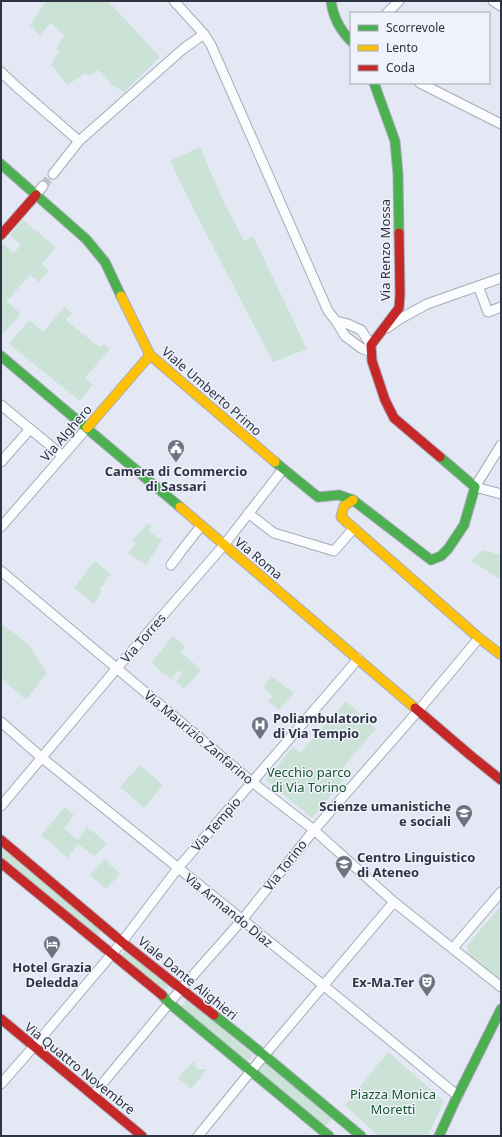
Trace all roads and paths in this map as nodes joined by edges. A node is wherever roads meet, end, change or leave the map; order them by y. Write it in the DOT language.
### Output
graph roads {
  1 [pos="174,1"];
  2 [pos="331,1"];
  3 [pos="399,1"];
  4 [pos="493,1"];
  5 [pos="501,6"];
  6 [pos="388,12"];
  7 [pos="204,34"];
  8 [pos="350,40"];
  9 [pos="1,72"];
  10 [pos="422,84"];
  11 [pos="375,85"];
  12 [pos="501,124"];
  13 [pos="79,141"];
  14 [pos="1,164"];
  15 [pos="53,174"];
  16 [pos="43,186"];
  17 [pos="36,195"];
  18 [pos="1,235"];
  19 [pos="501,278"];
  20 [pos="478,286"];
  21 [pos="501,307"];
  22 [pos="336,321"];
  23 [pos="382,332"];
  24 [pos="371,348"];
  25 [pos="150,355"];
  26 [pos="1,356"];
  27 [pos="1,405"];
  28 [pos="87,428"];
  29 [pos="30,429"];
  30 [pos="501,445"];
  31 [pos="63,456"];
  32 [pos="1,462"];
  33 [pos="283,469"];
  34 [pos="475,487"];
  35 [pos="501,494"];
  36 [pos="353,500"];
  37 [pos="248,514"];
  38 [pos="201,526"];
  39 [pos="1,527"];
  40 [pos="354,528"];
  41 [pos="224,545"];
  42 [pos="171,565"];
  43 [pos="1,571"];
  44 [pos="479,638"];
  45 [pos="501,655"];
  46 [pos="358,658"];
  47 [pos="117,668"];
  48 [pos="418,710"];
  49 [pos="1,722"];
  50 [pos="41,757"];
  51 [pos="501,780"];
  52 [pos="252,782"];
  53 [pos="1,806"];
  54 [pos="314,830"];
  55 [pos="1,840"];
  56 [pos="1,863"];
  57 [pos="178,868"];
  58 [pos="501,892"];
  59 [pos="394,902"];
  60 [pos="242,920"];
  61 [pos="122,942"];
  62 [pos="453,948"];
  63 [pos="112,954"];
  64 [pos="323,985"];
  65 [pos="501,987"];
  66 [pos="181,989"];
  67 [pos="169,1003"];
  68 [pos="501,1009"];
  69 [pos="1,1019"];
  70 [pos="34,1047"];
  71 [pos="264,1055"];
  72 [pos="251,1071"];
  73 [pos="1,1084"];
  74 [pos="93,1095"];
  75 [pos="458,1096"];
  76 [pos="338,1117"];
  77 [pos="327,1134"];
  78 [pos="142,1136"];
  79 [pos="198,1136"];
  80 [pos="361,1136"];
  81 [pos="439,1136"];
  1 -- 7 [label="street"];
  2 -- 8 [label="main road"];
  3 -- 6 [label="street"];
  4 -- 5 [label="street"];
  7 -- 13 [label="street"];
  7 -- 22 [label="street"];
  9 -- 13 [label="street"];
  10 -- 12 [label="street"];
  11 -- 23 [label="main road, Via Renzo Mossa"];
  13 -- 15 [label="street"];
  14 -- 17 [label="main road, Viale Umberto Primo"];
  16 -- 17 [label="street"];
  17 -- 18 [label="main road"];
  17 -- 25 [label="main road, Viale Umberto Primo"];
  19 -- 20 [label="street"];
  20 -- 21 [label="street"];
  20 -- 23 [label="street"];
  22 -- 24 [label="street"];
  22 -- 24 [label="street"];
  23 -- 24 [label="main road, Via Renzo Mossa"];
  24 -- 34 [label="main road"];
  25 -- 28 [label="main road, Via Alghero"];
  25 -- 33 [label="main road, Viale Umberto Primo"];
  26 -- 28 [label="main road, Via Roma"];
  27 -- 29 [label="street"];
  28 -- 31 [label="street, Via Alghero"];
  28 -- 38 [label="main road, Via Roma"];
  29 -- 31 [label="street"];
  29 -- 32 [label="street"];
  30 -- 34 [label="street"];
  31 -- 39 [label="street, Via Alghero"];
  33 -- 36 [label="main road, Viale Umberto Primo"];
  33 -- 37 [label="street, Via Torres"];
  34 -- 35 [label="street"];
  34 -- 36 [label="main road"];
  36 -- 40 [label="main road"];
  37 -- 40 [label="street"];
  37 -- 41 [label="street, Via Torres"];
  38 -- 41 [label="main road, Via Roma"];
  38 -- 42 [label="street"];
  40 -- 44 [label="main road"];
  41 -- 46 [label="main road, Via Roma"];
  41 -- 47 [label="street, Via Torres"];
  43 -- 47 [label="street, Via Maurizio Zanfarino"];
  44 -- 45 [label="main road"];
  44 -- 48 [label="street, Via Torino"];
  46 -- 48 [label="main road, Via Roma"];
  46 -- 52 [label="street, Via Tempio"];
  47 -- 50 [label="street, Via Torres"];
  47 -- 52 [label="street, Via Maurizio Zanfarino"];
  48 -- 51 [label="main road, Via Roma"];
  48 -- 54 [label="street, Via Torino"];
  49 -- 50 [label="street, Via Armando Diaz"];
  50 -- 53 [label="street, Via Torres"];
  50 -- 57 [label="street, Via Armando Diaz"];
  52 -- 54 [label="street, Via Maurizio Zanfarino"];
  52 -- 57 [label="street, Via Tempio"];
  54 -- 59 [label="street, Via Maurizio Zanfarino"];
  54 -- 60 [label="street, Via Torino"];
  55 -- 61 [label="main road, Viale Dante Alighieri"];
  56 -- 63 [label="main road"];
  57 -- 60 [label="street, Via Armando Diaz"];
  57 -- 61 [label="street, Via Tempio"];
  58 -- 62 [label="street"];
  59 -- 62 [label="street, Via Maurizio Zanfarino"];
  59 -- 64 [label="street"];
  60 -- 64 [label="street, Via Armando Diaz"];
  60 -- 66 [label="street, Via Torino"];
  61 -- 63 [label="street, Via Tempio"];
  61 -- 66 [label="main road, Viale Dante Alighieri"];
  62 -- 65 [label="street, Via Maurizio Zanfarino"];
  63 -- 67 [label="main road"];
  63 -- 70 [label="street, Via Tempio"];
  64 -- 71 [label="street"];
  64 -- 75 [label="street, Via Armando Diaz"];
  66 -- 67 [label="street, Via Torino"];
  66 -- 71 [label="main road, Viale Dante Alighieri"];
  67 -- 72 [label="main road"];
  67 -- 74 [label="street, Via Torino"];
  68 -- 75 [label="main road"];
  69 -- 70 [label="main road, Via Quattro Novembre"];
  70 -- 73 [label="street, Via Tempio"];
  70 -- 74 [label="main road, Via Quattro Novembre"];
  71 -- 72 [label="street"];
  71 -- 76 [label="main road, Viale Dante Alighieri"];
  72 -- 77 [label="main road"];
  72 -- 79 [label="street"];
  74 -- 78 [label="main road, Via Quattro Novembre"];
  75 -- 81 [label="main road"];
  76 -- 77 [label="main road"];
  76 -- 80 [label="main road, Viale Dante Alighieri"];
}
